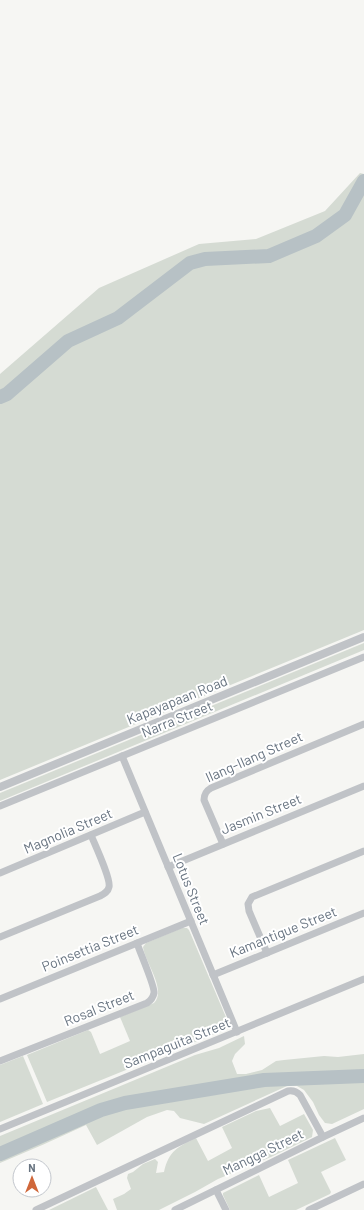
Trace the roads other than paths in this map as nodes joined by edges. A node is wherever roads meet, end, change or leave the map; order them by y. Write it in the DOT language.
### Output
graph roads {
  1 [pos="364,637"];
  2 [pos="364,657"];
  3 [pos="364,724"];
  4 [pos="122,756"];
  5 [pos="364,786"];
  6 [pos="0,787"];
  7 [pos="0,806"];
  8 [pos="145,812"];
  9 [pos="91,835"];
  10 [pos="223,844"];
  11 [pos="364,851"];
  12 [pos="168,867"];
  13 [pos="0,873"];
  14 [pos="364,913"];
  15 [pos="190,921"];
  16 [pos="0,937"];
  17 [pos="137,943"];
  18 [pos="267,953"];
  19 [pos="213,975"];
  20 [pos="364,979"];
  21 [pos="0,999"];
  22 [pos="237,1032"];
  23 [pos="0,1061"];
  24 [pos="364,1118"];
  25 [pos="0,1129"];
  26 [pos="323,1137"];
  27 [pos="364,1184"];
  28 [pos="216,1190"];
  29 [pos="36,1210"];
  30 [pos="175,1210"];
  31 [pos="226,1210"];
  32 [pos="309,1210"];
  1 -- 6 [label="street, Kapayapaan Road"];
  2 -- 4 [label="street, Narra Street"];
  3 -- 10 [label="street, Ilang-Ilang Street"];
  4 -- 7 [label="street, Narra Street"];
  4 -- 8 [label="street, Lotus Street"];
  5 -- 10 [label="street, Jasmin Street"];
  8 -- 9 [label="street, Magnolia Street"];
  8 -- 12 [label="street, Lotus Street"];
  9 -- 13 [label="street, Magnolia Street"];
  9 -- 16 [label="street"];
  10 -- 12 [label="street, Jasmin Street"];
  11 -- 18 [label="street"];
  12 -- 15 [label="street, Lotus Street"];
  14 -- 18 [label="street, Kamantigue Street"];
  15 -- 17 [label="street, Poinsettia Street"];
  15 -- 19 [label="street, Lotus Street"];
  17 -- 21 [label="street, Poinsettia Street"];
  17 -- 23 [label="street, Rosal Street"];
  18 -- 19 [label="street, Kamantigue Street"];
  19 -- 22 [label="street, Lotus Street"];
  20 -- 22 [label="street, Sampaguita Street"];
  22 -- 25 [label="street, Sampaguita Street"];
  24 -- 26 [label="street, Mangga Street"];
  26 -- 28 [label="street, Mangga Street"];
  26 -- 29 [label="street"];
  27 -- 32 [label="street"];
  28 -- 30 [label="street, Mangga Street"];
  28 -- 31 [label="street"];
}
